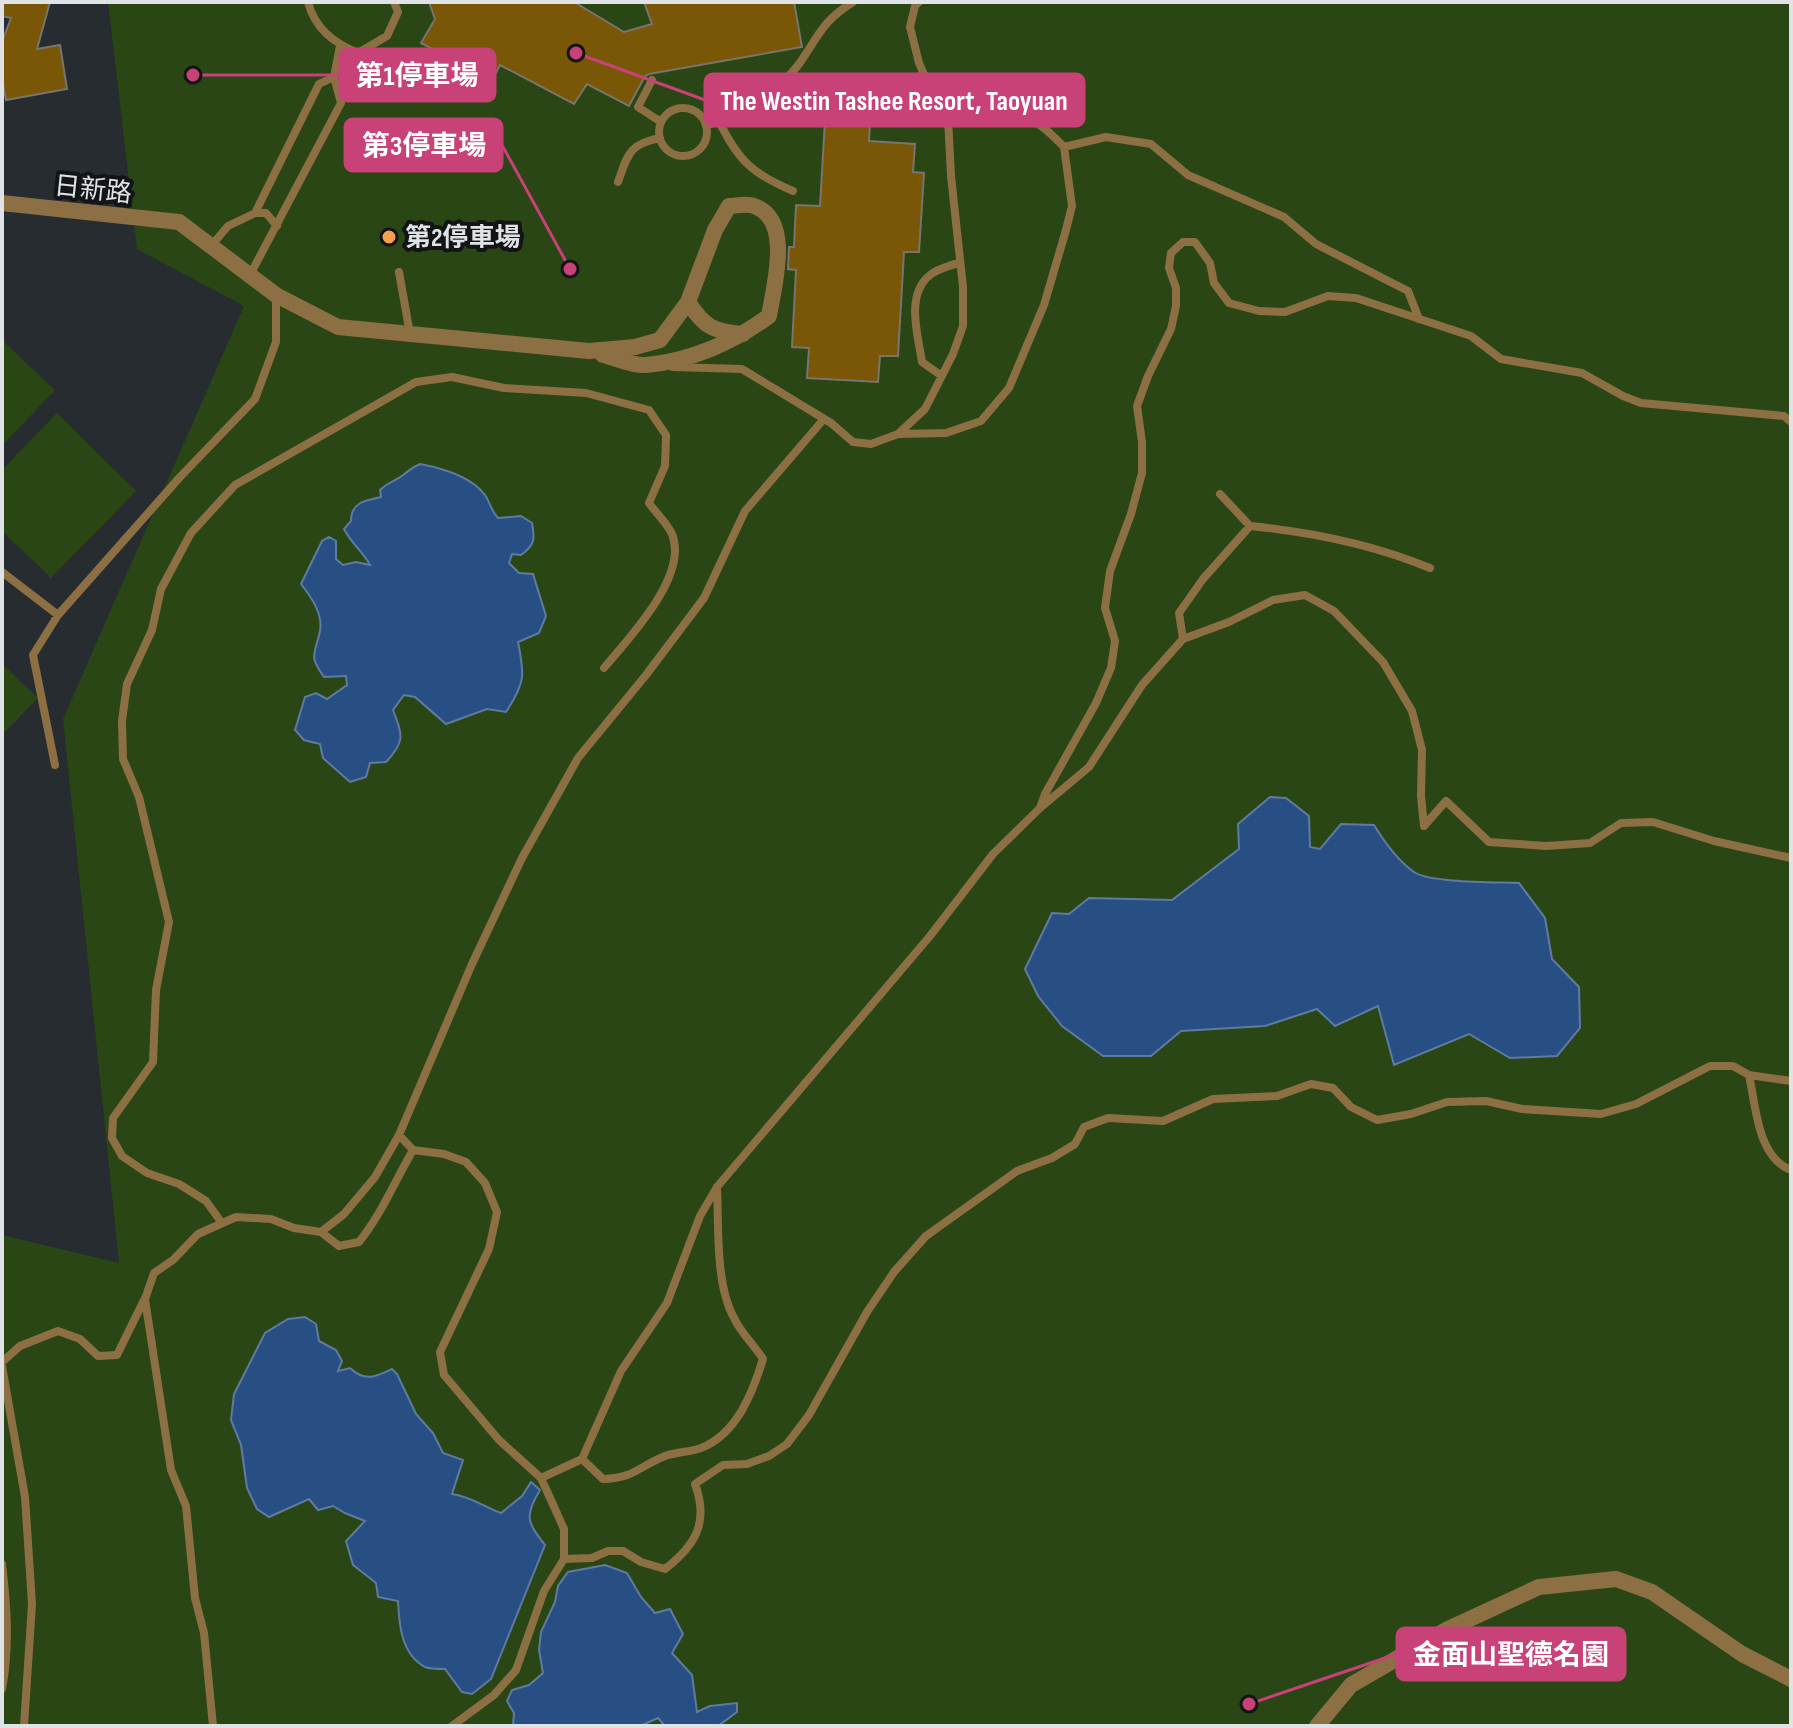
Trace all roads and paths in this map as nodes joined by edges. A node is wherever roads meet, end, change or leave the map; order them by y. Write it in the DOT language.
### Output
graph roads {
  1 [pos="308,2"];
  2 [pos="394,2"];
  3 [pos="853,2"];
  4 [pos="919,2"];
  5 [pos="340,46"];
  6 [pos="334,77"];
  7 [pos="652,80"];
  8 [pos="948,118"];
  9 [pos="719,121"];
  10 [pos="661,122"];
  11 [pos="706,126"];
  12 [pos="660,138"];
  13 [pos="1064,147"];
  14 [pos="618,182"];
  15 [pos="793,191"];
  16 [pos="2,203"];
  17 [pos="255,213"];
  18 [pos="277,226"];
  19 [pos="211,246"];
  20 [pos="960,262"];
  21 [pos="399,272"];
  22 [pos="250,275"];
  23 [pos="276,295"];
  24 [pos="688,302"];
  25 [pos="1419,319"];
  26 [pos="410,334"];
  27 [pos="743,334"];
  28 [pos="589,351"];
  29 [pos="643,365"];
  30 [pos="942,376"];
  31 [pos="1789,416"];
  32 [pos="823,420"];
  33 [pos="898,434"];
  34 [pos="1220,494"];
  35 [pos="1250,526"];
  36 [pos="1430,568"];
  37 [pos="2,572"];
  38 [pos="58,615"];
  39 [pos="1183,639"];
  40 [pos="604,668"];
  41 [pos="55,765"];
  42 [pos="1040,808"];
  43 [pos="1791,858"];
  44 [pos="1749,1075"];
  45 [pos="1791,1081"];
  46 [pos="399,1135"];
  47 [pos="413,1150"];
  48 [pos="1791,1170"];
  49 [pos="717,1187"];
  50 [pos="222,1223"];
  51 [pos="321,1232"];
  52 [pos="145,1299"];
  53 [pos="2,1364"];
  54 [pos="582,1459"];
  55 [pos="541,1478"];
  56 [pos="564,1559"];
  57 [pos="2,1564"];
  58 [pos="1791,1679"];
  59 [pos="2,1689"];
  60 [pos="24,1726"];
  61 [pos="213,1726"];
  62 [pos="452,1726"];
  63 [pos="1317,1726"];
  1 -- 5 [label="lane"];
  2 -- 5 [label="lane"];
  3 -- 9 [label="lane"];
  4 -- 8 [label="lane"];
  5 -- 6 [label="lane"];
  6 -- 17 [label="lane"];
  6 -- 18 [label="lane"];
  7 -- 10 [label="lane"];
  8 -- 13 [label="lane"];
  8 -- 20 [label="lane"];
  9 -- 11 [label="lane"];
  9 -- 15 [label="lane"];
  10 -- 11 [label="lane"];
  10 -- 12 [label="lane"];
  11 -- 12 [label="lane"];
  12 -- 14 [label="lane"];
  13 -- 25 [label="lane"];
  13 -- 33 [label="lane"];
  16 -- 19 [label="street, 日新路"];
  17 -- 18 [label="lane"];
  17 -- 19 [label="lane"];
  18 -- 22 [label="lane"];
  19 -- 22 [label="street"];
  20 -- 30 [label="lane"];
  20 -- 30 [label="lane"];
  21 -- 26 [label="lane"];
  22 -- 23 [label="street"];
  23 -- 26 [label="street"];
  23 -- 38 [label="lane"];
  24 -- 27 [label="street"];
  24 -- 27 [label="street"];
  24 -- 28 [label="street"];
  25 -- 31 [label="lane"];
  25 -- 42 [label="lane"];
  26 -- 28 [label="street"];
  27 -- 29 [label="street"];
  28 -- 29 [label="street"];
  29 -- 32 [label="lane"];
  30 -- 33 [label="lane"];
  32 -- 33 [label="lane"];
  32 -- 46 [label="lane"];
  34 -- 35 [label="lane"];
  35 -- 36 [label="lane"];
  35 -- 39 [label="lane"];
  37 -- 38 [label="lane"];
  38 -- 41 [label="lane"];
  39 -- 42 [label="lane"];
  39 -- 43 [label="lane"];
  40 -- 50 [label="lane"];
  42 -- 49 [label="lane"];
  44 -- 45 [label="lane"];
  44 -- 48 [label="lane"];
  44 -- 56 [label="lane"];
  46 -- 47 [label="lane"];
  46 -- 51 [label="lane"];
  47 -- 51 [label="lane"];
  47 -- 55 [label="lane"];
  49 -- 54 [label="lane"];
  49 -- 54 [label="lane"];
  50 -- 51 [label="lane"];
  50 -- 52 [label="lane"];
  52 -- 53 [label="lane"];
  52 -- 61 [label="lane"];
  53 -- 60 [label="lane"];
  54 -- 55 [label="lane"];
  55 -- 56 [label="lane"];
  56 -- 62 [label="lane"];
  57 -- 59 [label="lane"];
  58 -- 63 [label="street"];
}
